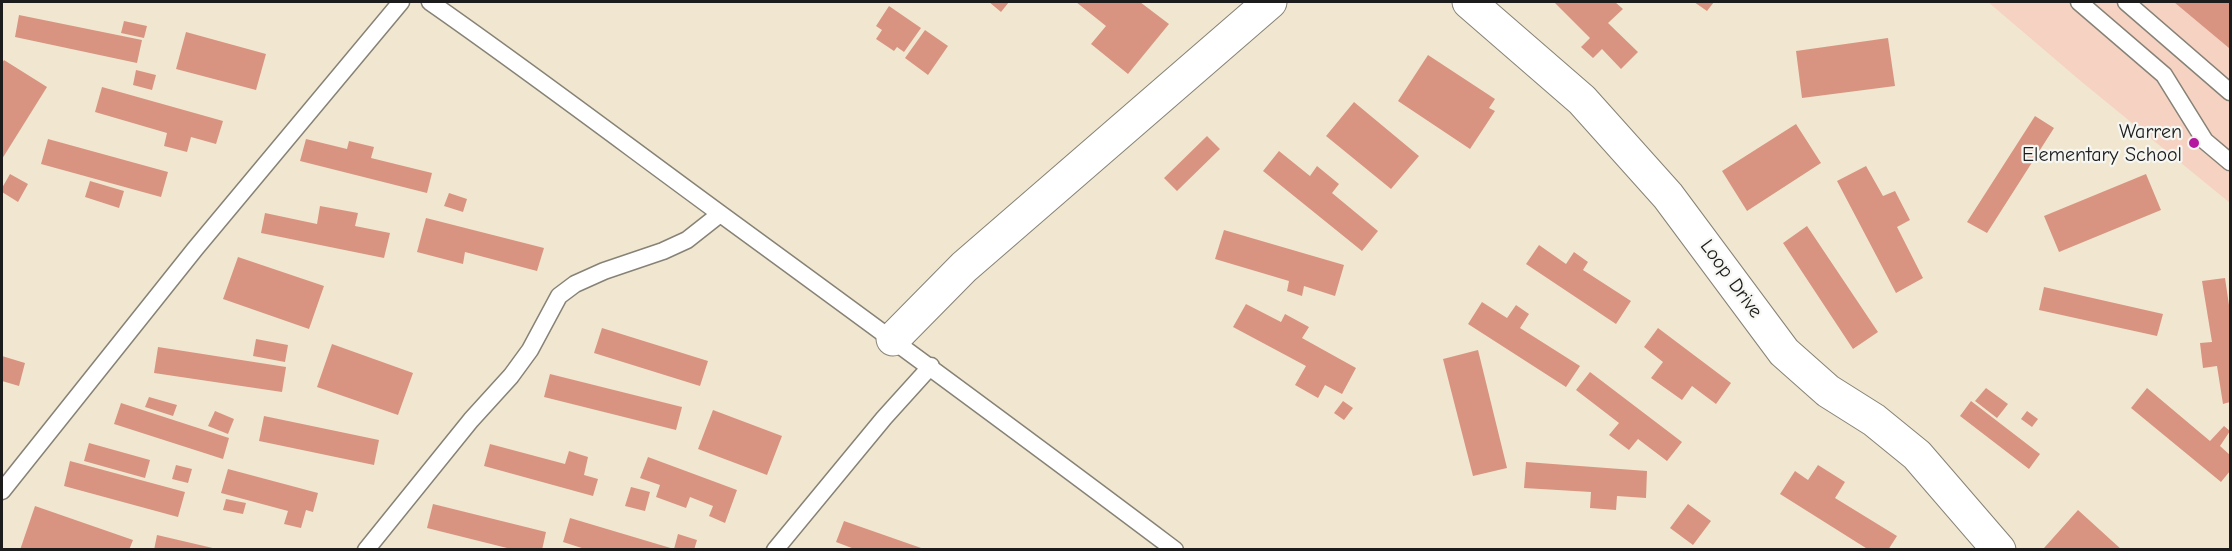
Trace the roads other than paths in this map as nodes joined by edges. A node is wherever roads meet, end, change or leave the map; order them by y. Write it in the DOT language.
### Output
graph roads {
  1 [pos="401,2"];
  2 [pos="430,2"];
  3 [pos="1270,2"];
  4 [pos="1469,2"];
  5 [pos="2079,2"];
  6 [pos="2126,2"];
  7 [pos="2230,92"];
  8 [pos="2230,162"];
  9 [pos="720,214"];
  10 [pos="893,339"];
  11 [pos="930,366"];
  12 [pos="2,491"];
  13 [pos="366,549"];
  14 [pos="775,549"];
  15 [pos="1175,549"];
  16 [pos="1999,549"];
  1 -- 12 [label="lane"];
  2 -- 9 [label="lane"];
  3 -- 10 [label="street"];
  4 -- 16 [label="street, Loop Drive"];
  5 -- 8 [label="lane"];
  6 -- 7 [label="lane"];
  9 -- 10 [label="lane"];
  9 -- 13 [label="lane"];
  10 -- 11 [label="lane"];
  11 -- 14 [label="lane"];
  11 -- 15 [label="lane"];
}
